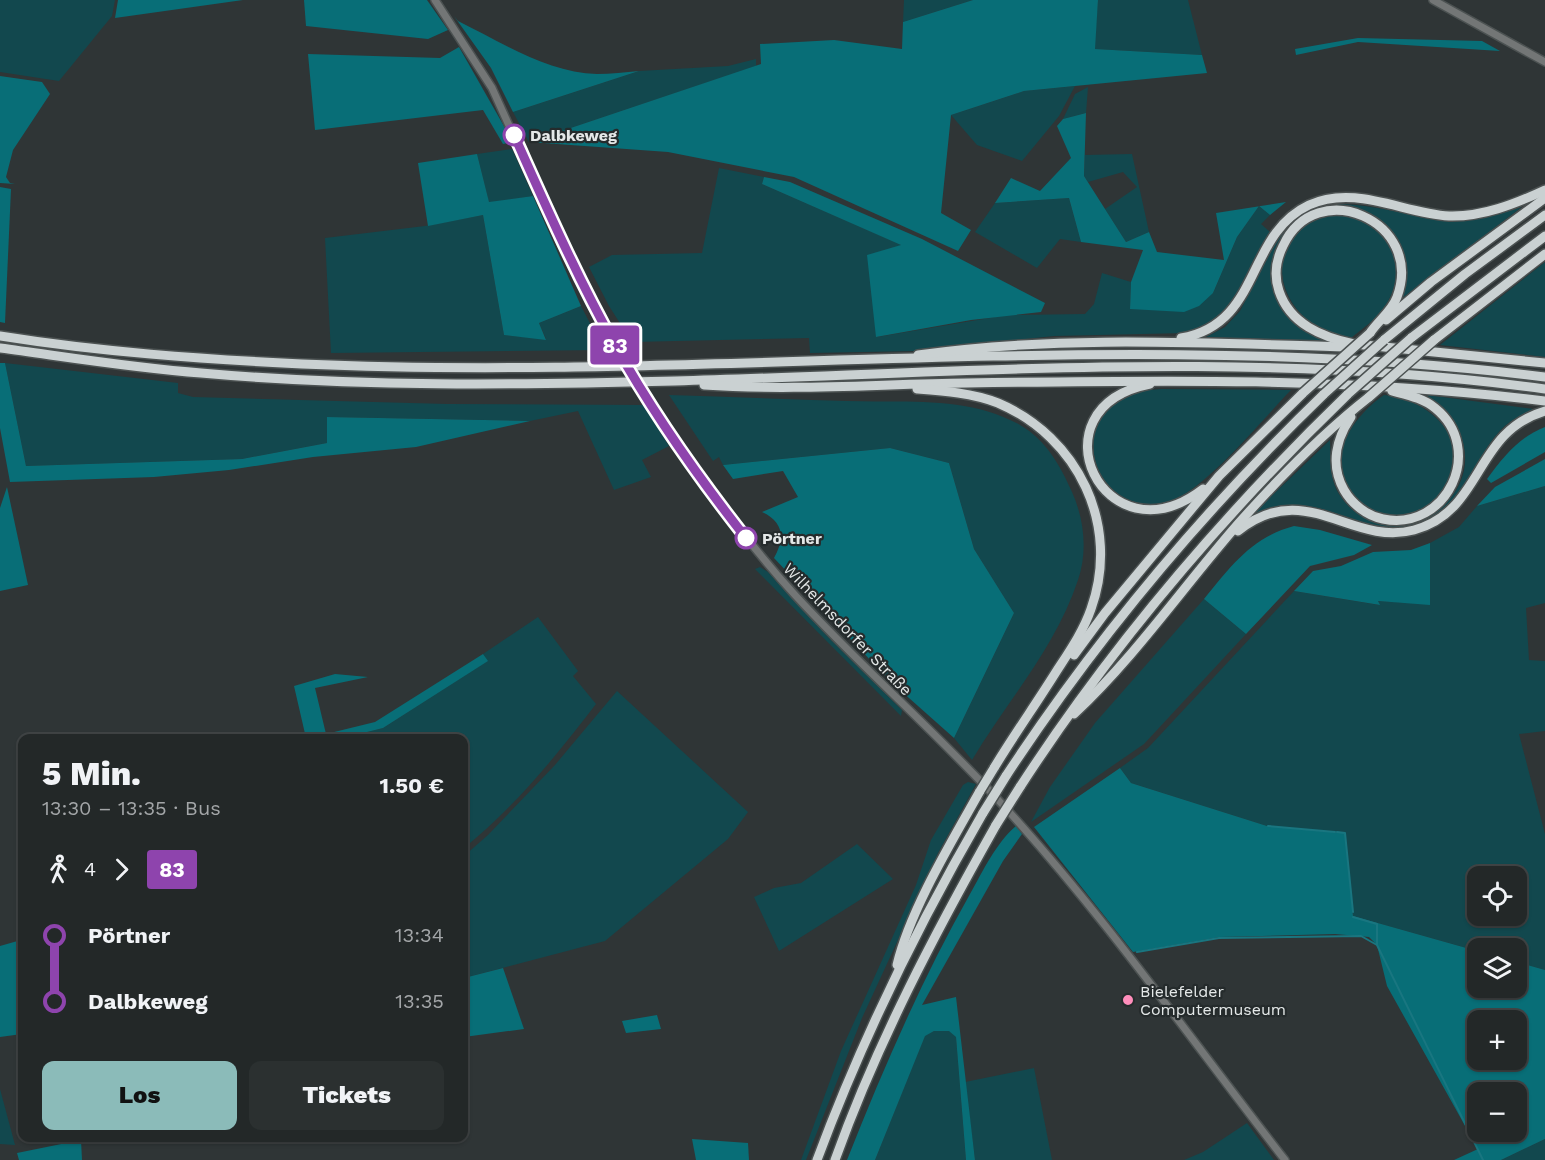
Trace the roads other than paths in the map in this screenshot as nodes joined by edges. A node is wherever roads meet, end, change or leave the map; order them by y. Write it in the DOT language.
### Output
graph roads {
  1 [pos="435,0"];
  2 [pos="1433,0"];
  3 [pos="1545,62"];
  4 [pos="1545,190"];
  5 [pos="1545,198"];
  6 [pos="1545,214"];
  7 [pos="1545,236"];
  8 [pos="1542,257"];
  9 [pos="1370,333"];
  10 [pos="0,336"];
  11 [pos="1159,340"];
  12 [pos="0,348"];
  13 [pos="1391,348"];
  14 [pos="874,361"];
  15 [pos="1545,363"];
  16 [pos="1545,376"];
  17 [pos="675,381"];
  18 [pos="1167,381"];
  19 [pos="873,385"];
  20 [pos="1545,389"];
  21 [pos="1350,390"];
  22 [pos="1545,401"];
  23 [pos="1359,405"];
  24 [pos="1545,411"];
  25 [pos="1219,476"];
  26 [pos="1224,543"];
  27 [pos="1050,685"];
  28 [pos="1057,730"];
  29 [pos="893,979"];
  30 [pos="817,1160"];
  31 [pos="835,1160"];
  32 [pos="1285,1160"];
  1 -- 32 [label="street, Wilhelmsdorfer Straße, bridge"];
  2 -- 3 [label="street"];
  4 -- 11 [label="highway"];
  5 -- 9 [label="highway"];
  6 -- 29 [label="highway, bridge"];
  7 -- 21 [label="highway, bridge"];
  8 -- 23 [label="highway, bridge"];
  9 -- 13 [label="highway"];
  9 -- 25 [label="highway, bridge"];
  10 -- 14 [label="highway"];
  11 -- 13 [label="highway"];
  11 -- 14 [label="highway"];
  12 -- 17 [label="highway"];
  13 -- 15 [label="highway"];
  14 -- 16 [label="highway"];
  17 -- 19 [label="highway"];
  17 -- 20 [label="highway"];
  18 -- 19 [label="highway"];
  18 -- 21 [label="highway"];
  18 -- 25 [label="highway"];
  19 -- 27 [label="highway"];
  21 -- 22 [label="highway"];
  21 -- 23 [label="highway"];
  21 -- 28 [label="highway"];
  23 -- 26 [label="highway"];
  24 -- 26 [label="highway"];
  25 -- 27 [label="highway"];
  26 -- 28 [label="highway"];
  27 -- 29 [label="highway, bridge"];
  28 -- 31 [label="highway, bridge"];
  29 -- 30 [label="highway"];
}
